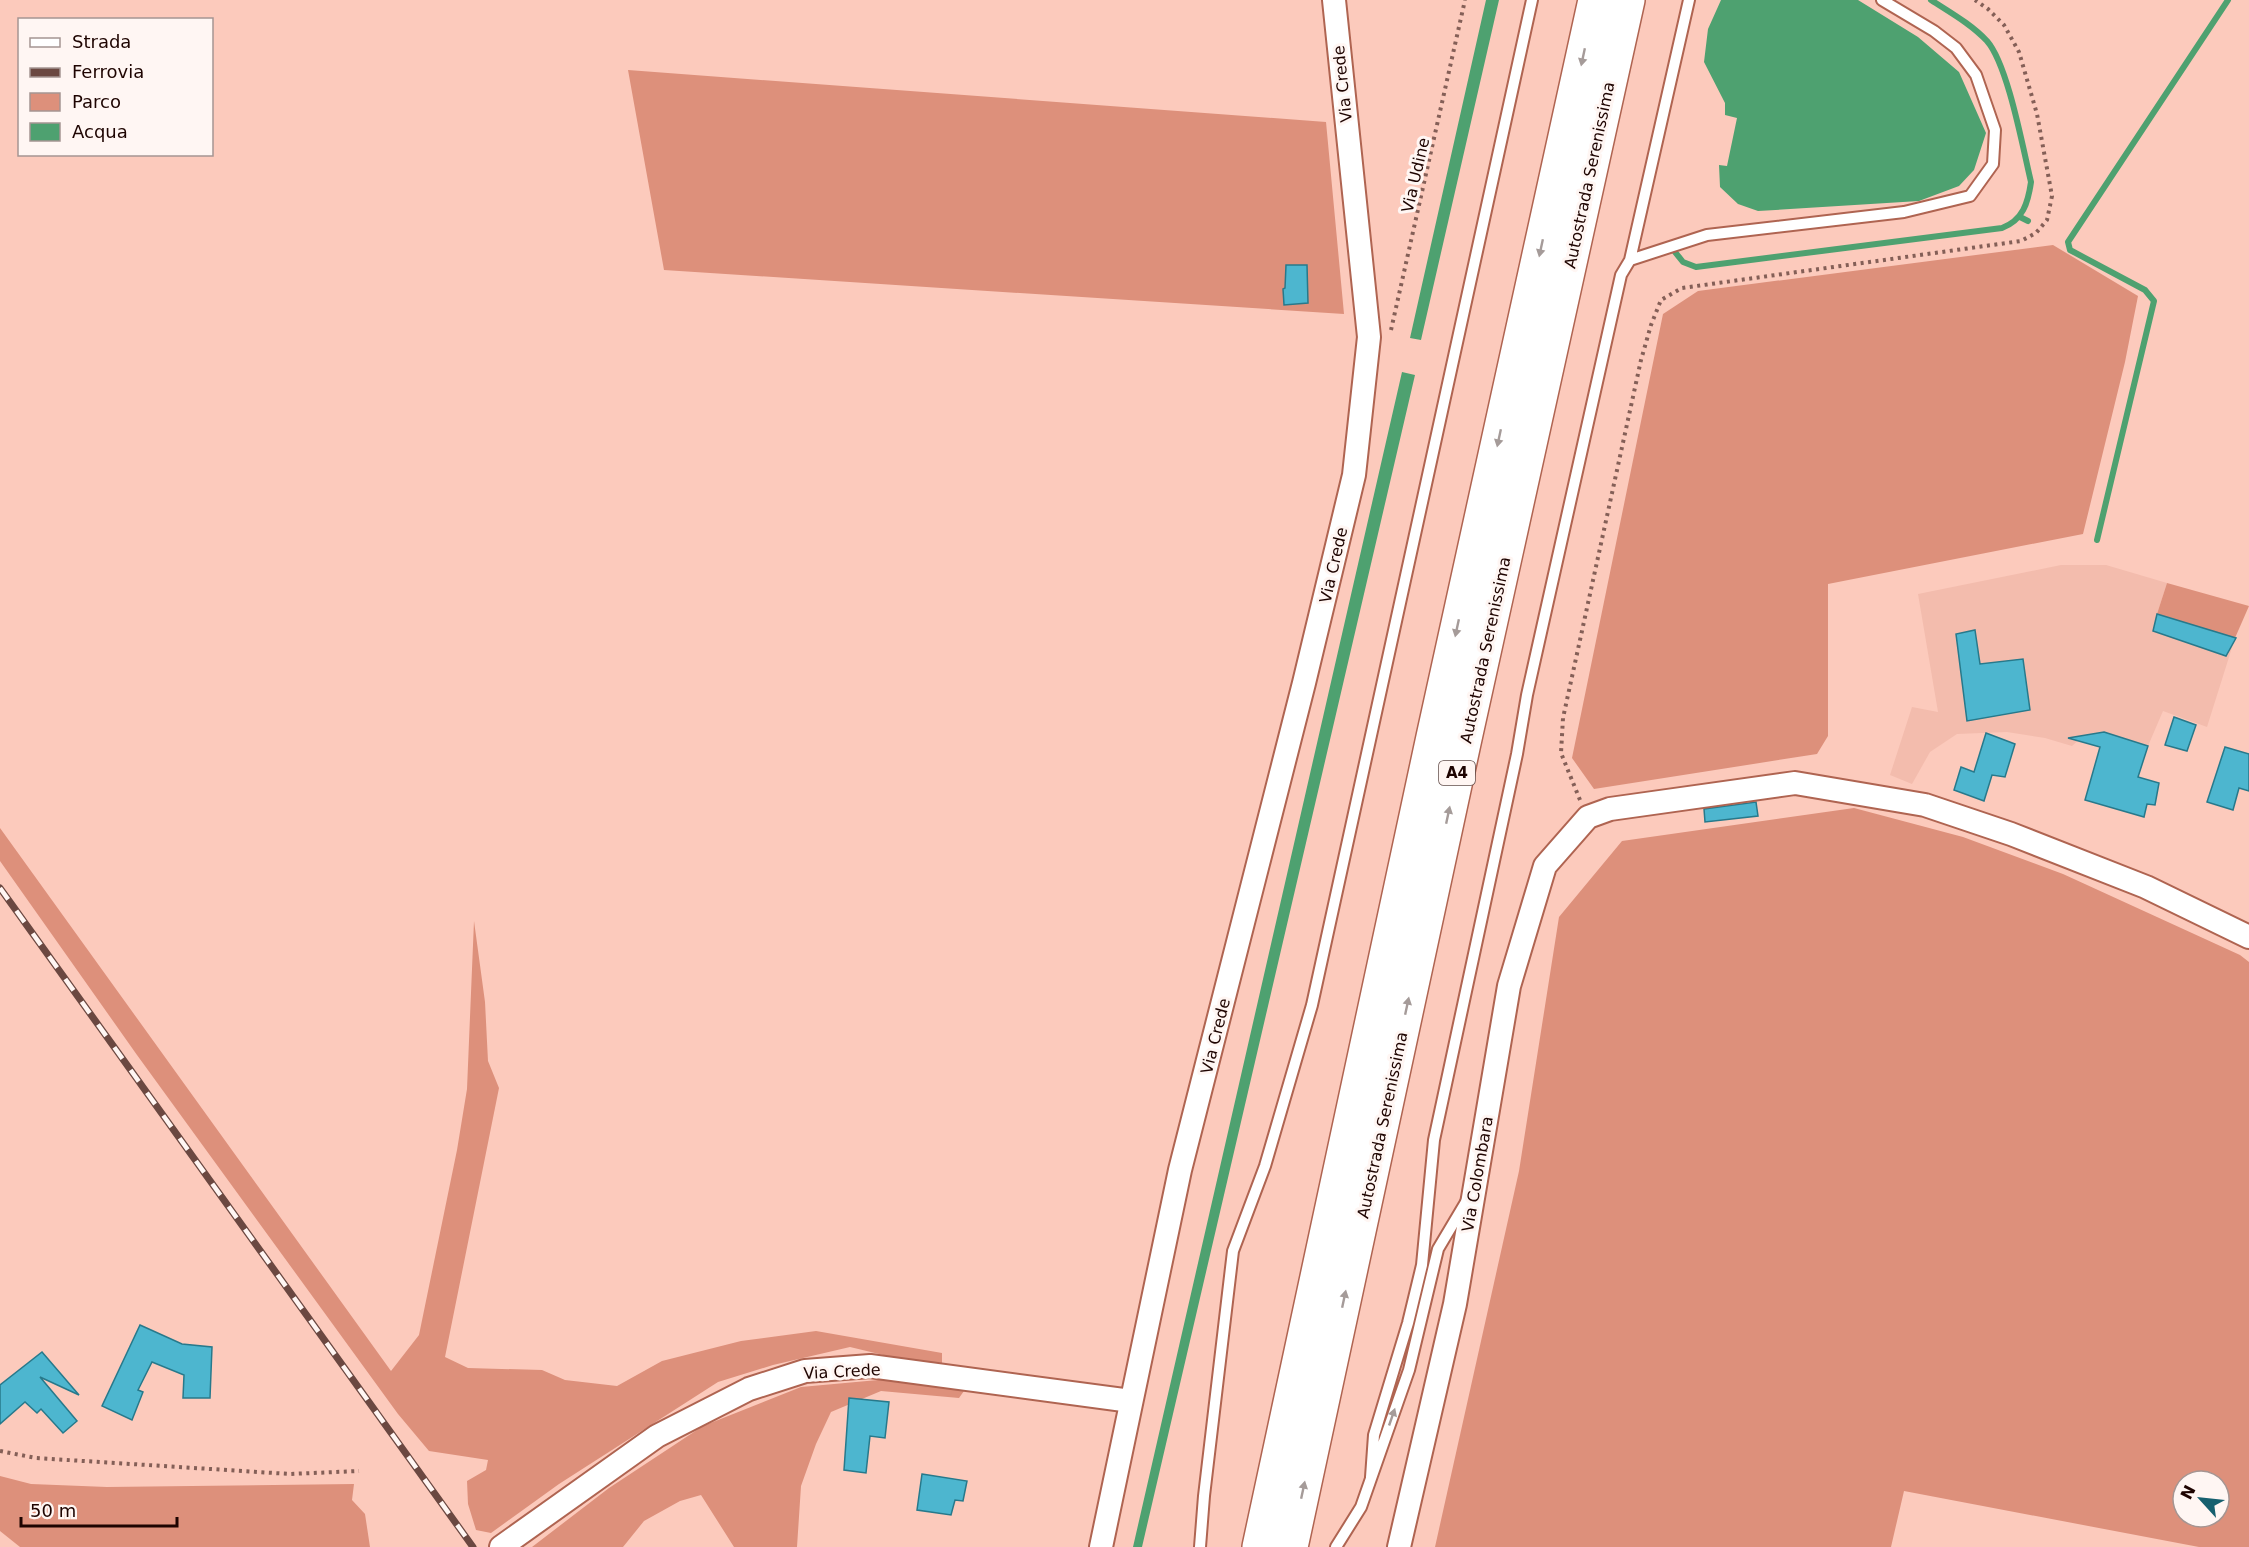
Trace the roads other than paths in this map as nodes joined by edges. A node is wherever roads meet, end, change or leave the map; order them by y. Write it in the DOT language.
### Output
graph roads {
  1 [pos="1334,0"];
  2 [pos="1532,0"];
  3 [pos="1595,0"];
  4 [pos="1628,0"];
  5 [pos="1689,0"];
  6 [pos="1882,0"];
  7 [pos="1630,260"];
  8 [pos="2249,937"];
  9 [pos="1475,1186"];
  10 [pos="1131,1401"];
  11 [pos="1371,1477"];
  12 [pos="1361,1508"];
  13 [pos="501,1547"];
  14 [pos="1101,1547"];
  15 [pos="1200,1547"];
  16 [pos="1259,1547"];
  17 [pos="1291,1547"];
  18 [pos="1336,1547"];
  19 [pos="1344,1547"];
  20 [pos="1399,1547"];
  1 -- 10 [label="street, Via Crede"];
  2 -- 15 [label="lane"];
  3 -- 16 [label="highway, Autostrada Serenissima / A4, one-way"];
  17 -- 4 [label="highway, Autostrada Serenissima / A4, one-way"];
  5 -- 7 [label="lane"];
  6 -- 7 [label="lane"];
  7 -- 11 [label="lane"];
  8 -- 9 [label="street, Via Colombara"];
  11 -- 9 [label="lane, one-way"];
  9 -- 20 [label="street, Via Colombara"];
  10 -- 13 [label="street, Via Crede"];
  10 -- 14 [label="street"];
  11 -- 12 [label="lane"];
  12 -- 18 [label="lane"];
  12 -- 19 [label="lane"];
}
